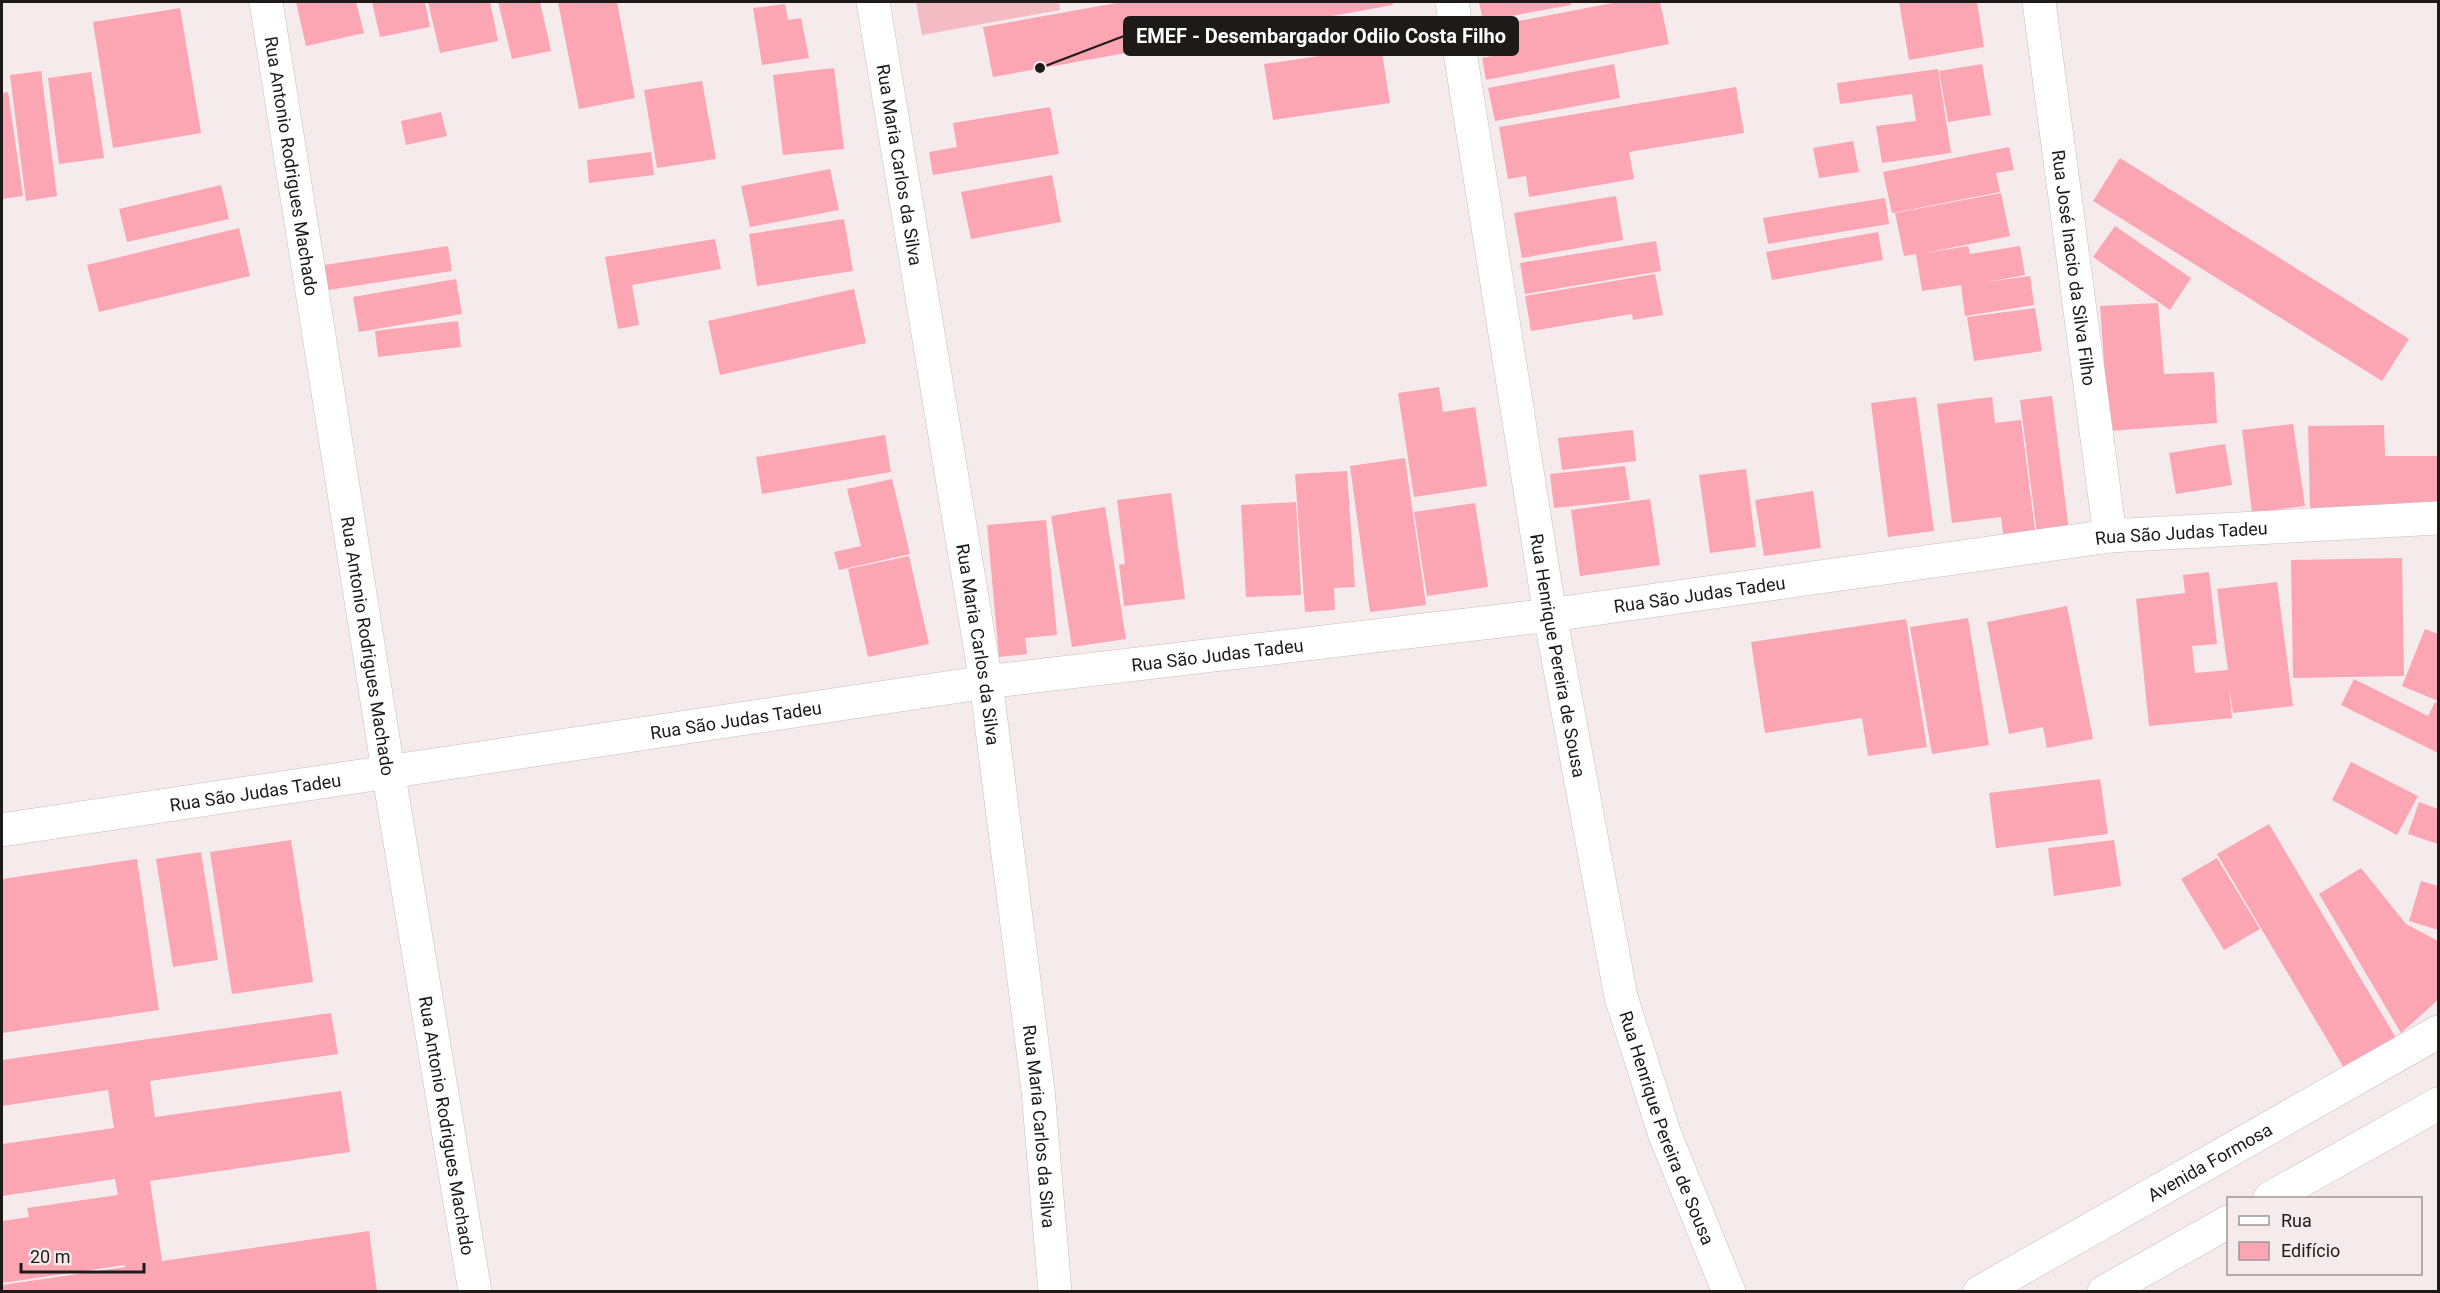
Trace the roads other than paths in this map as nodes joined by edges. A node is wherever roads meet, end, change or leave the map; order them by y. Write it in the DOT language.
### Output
graph roads {
  1 [pos="266,2"];
  2 [pos="873,2"];
  3 [pos="1452,2"];
  4 [pos="2039,2"];
  5 [pos="2439,518"];
  6 [pos="2110,536"];
  7 [pos="1550,615"];
  8 [pos="986,682"];
  9 [pos="388,770"];
  10 [pos="2,830"];
  11 [pos="2439,1032"];
  12 [pos="2439,1104"];
  13 [pos="2272,1197"];
  14 [pos="2227,1223"];
  15 [pos="475,1292"];
  16 [pos="1055,1292"];
  17 [pos="1729,1292"];
  18 [pos="1980,1292"];
  19 [pos="2104,1292"];
  1 -- 9 [label="street, Rua Antonio Rodrigues Machado"];
  2 -- 8 [label="street, Rua Maria Carlos da Silva"];
  3 -- 7 [label="street, Rua Henrique Pereira de Sousa"];
  4 -- 6 [label="street, Rua José Inacio da Silva Filho"];
  5 -- 6 [label="street, Rua São Judas Tadeu"];
  6 -- 7 [label="street, Rua São Judas Tadeu"];
  7 -- 8 [label="street, Rua São Judas Tadeu"];
  7 -- 17 [label="street, Rua Henrique Pereira de Sousa"];
  8 -- 9 [label="street, Rua São Judas Tadeu"];
  8 -- 16 [label="street, Rua Maria Carlos da Silva"];
  9 -- 10 [label="street, Rua São Judas Tadeu"];
  9 -- 15 [label="street, Rua Antonio Rodrigues Machado"];
  11 -- 18 [label="street, Avenida Formosa"];
  12 -- 13 [label="street"];
  14 -- 19 [label="street"];
}
